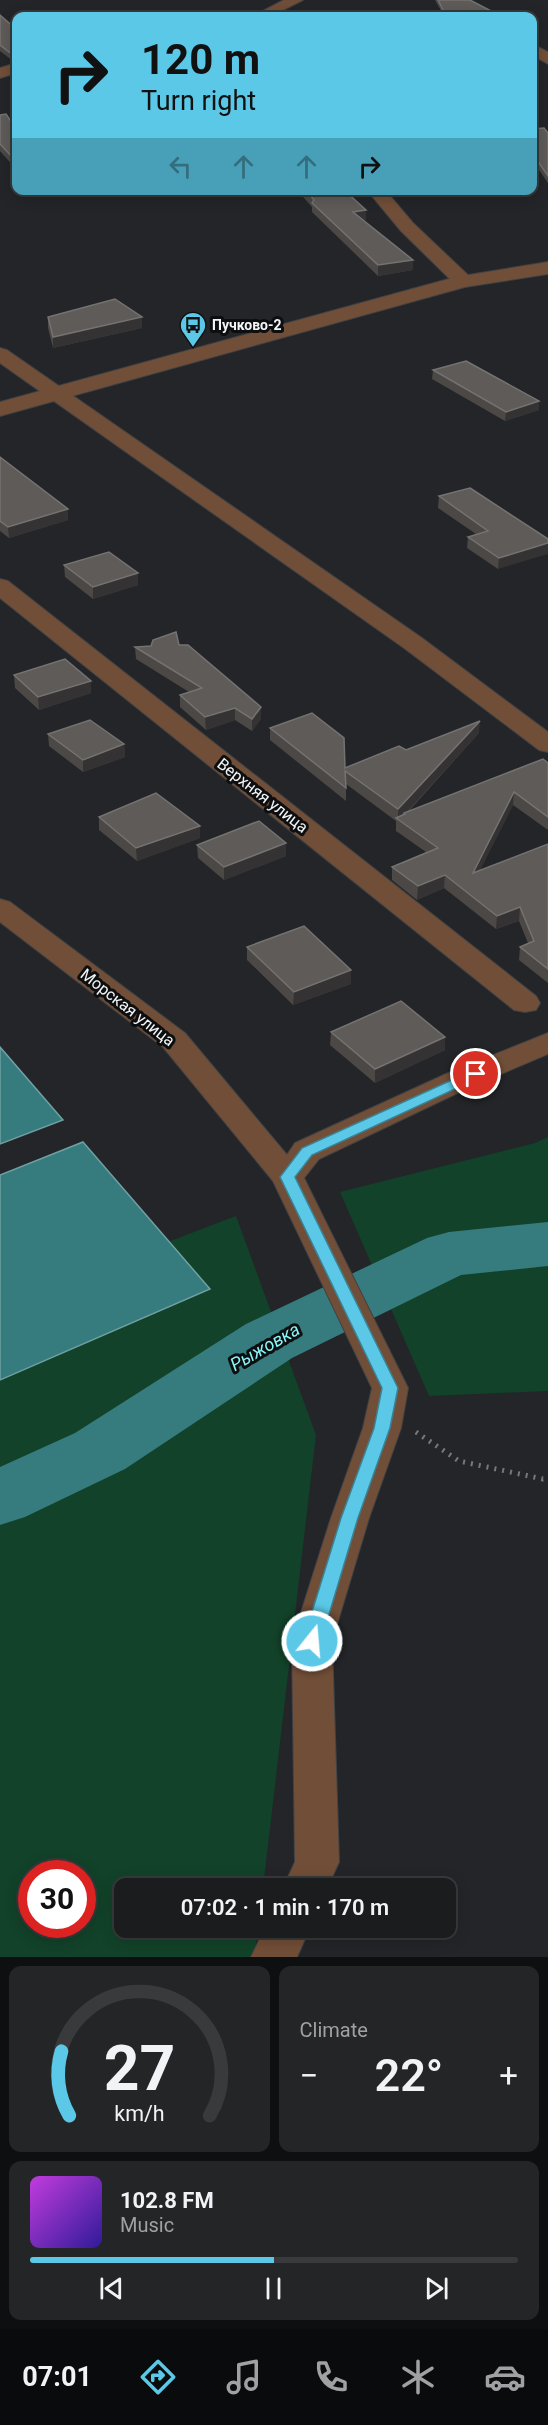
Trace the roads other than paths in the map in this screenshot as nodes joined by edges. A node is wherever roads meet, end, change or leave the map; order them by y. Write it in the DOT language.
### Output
graph roads {
  1 [pos="296,0"];
  2 [pos="269,12"];
  3 [pos="379,195"];
  4 [pos="548,268"];
  5 [pos="464,281"];
  6 [pos="0,354"];
  7 [pos="55,394"];
  8 [pos="0,409"];
  9 [pos="0,586"];
  10 [pos="548,744"];
  11 [pos="0,908"];
  12 [pos="525,1003"];
  13 [pos="548,1044"];
  14 [pos="287,1177"];
  15 [pos="310,1878"];
  16 [pos="283,1938"];
  17 [pos="274,1957"];
  1 -- 2 [label="street"];
  3 -- 5 [label="street"];
  4 -- 5 [label="street"];
  5 -- 7 [label="street"];
  6 -- 7 [label="street"];
  7 -- 8 [label="street"];
  7 -- 10 [label="street"];
  9 -- 12 [label="street, Верхняя улица"];
  11 -- 14 [label="street, Морская улица"];
  13 -- 14 [label="street"];
  14 -- 15 [label="street, Морская улица"];
  16 -- 17 [label="street"];
}
